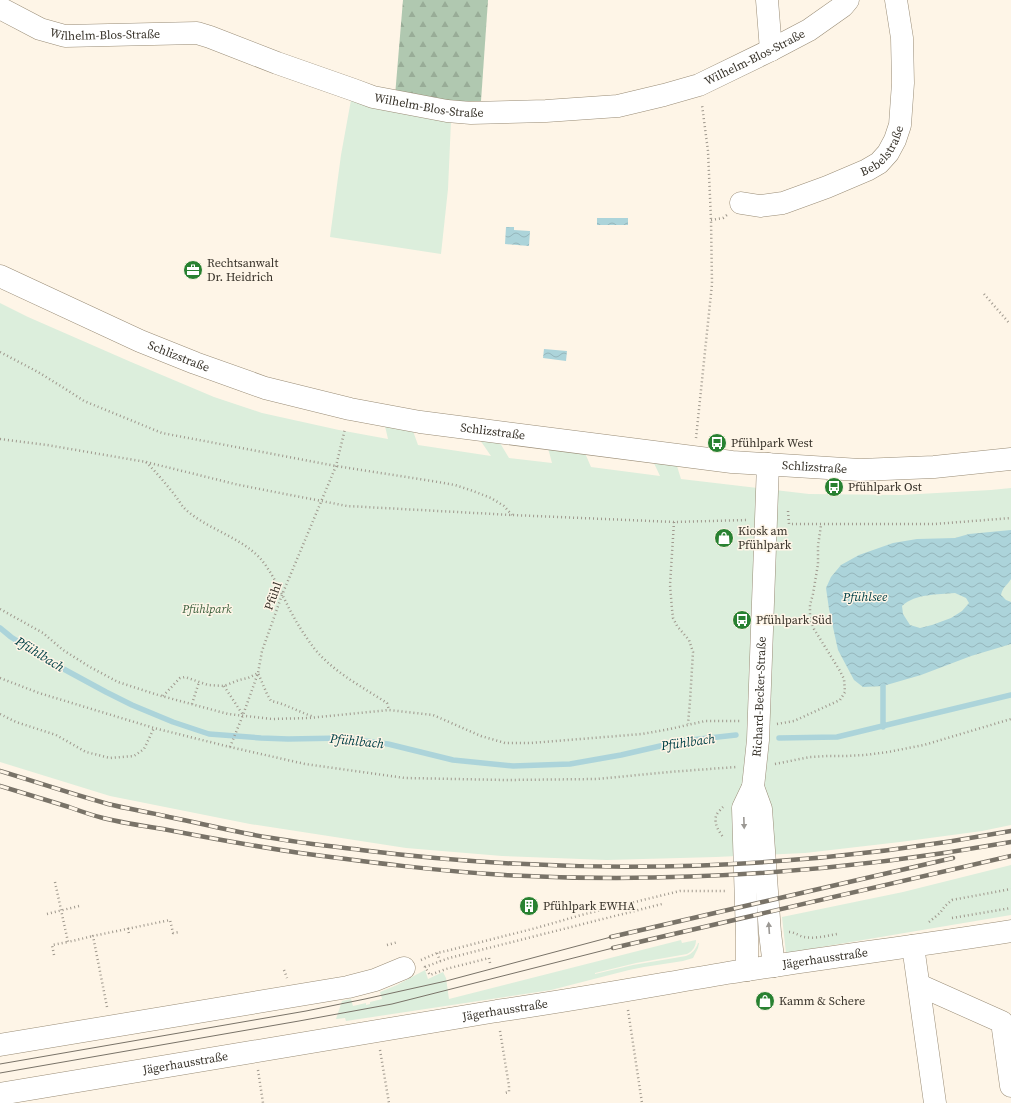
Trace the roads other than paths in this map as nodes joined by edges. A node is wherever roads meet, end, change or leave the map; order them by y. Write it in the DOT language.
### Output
graph roads {
  1 [pos="767,0"];
  2 [pos="848,0"];
  3 [pos="896,0"];
  4 [pos="0,8"];
  5 [pos="771,50"];
  6 [pos="741,203"];
  7 [pos="0,276"];
  8 [pos="1011,459"];
  9 [pos="768,464"];
  10 [pos="754,776"];
  11 [pos="1011,931"];
  12 [pos="914,946"];
  13 [pos="774,966"];
  14 [pos="404,968"];
  15 [pos="747,970"];
  16 [pos="919,985"];
  17 [pos="0,1045"];
  18 [pos="1011,1086"];
  19 [pos="0,1094"];
  20 [pos="49,1094"];
  21 [pos="935,1103"];
  1 -- 5 [label="street"];
  2 -- 5 [label="street, Wilhelm-Blos-Straße"];
  3 -- 6 [label="street, Bebelstraße"];
  4 -- 5 [label="street, Wilhelm-Blos-Straße"];
  7 -- 9 [label="street, Schlizstraße"];
  8 -- 9 [label="street, Schlizstraße"];
  9 -- 10 [label="street, Richard-Becker-Straße"];
  13 -- 10 [label="street, Richard-Becker-Straße, one-way"];
  10 -- 15 [label="street, Richard-Becker-Straße, one-way"];
  11 -- 12 [label="street, Jägerhausstraße"];
  12 -- 13 [label="street, Jägerhausstraße"];
  12 -- 16 [label="street"];
  13 -- 15 [label="street, Jägerhausstraße"];
  14 -- 17 [label="street"];
  15 -- 20 [label="street, Jägerhausstraße"];
  16 -- 18 [label="street"];
  16 -- 21 [label="street"];
  19 -- 20 [label="street, Jägerhausstraße"];
}
